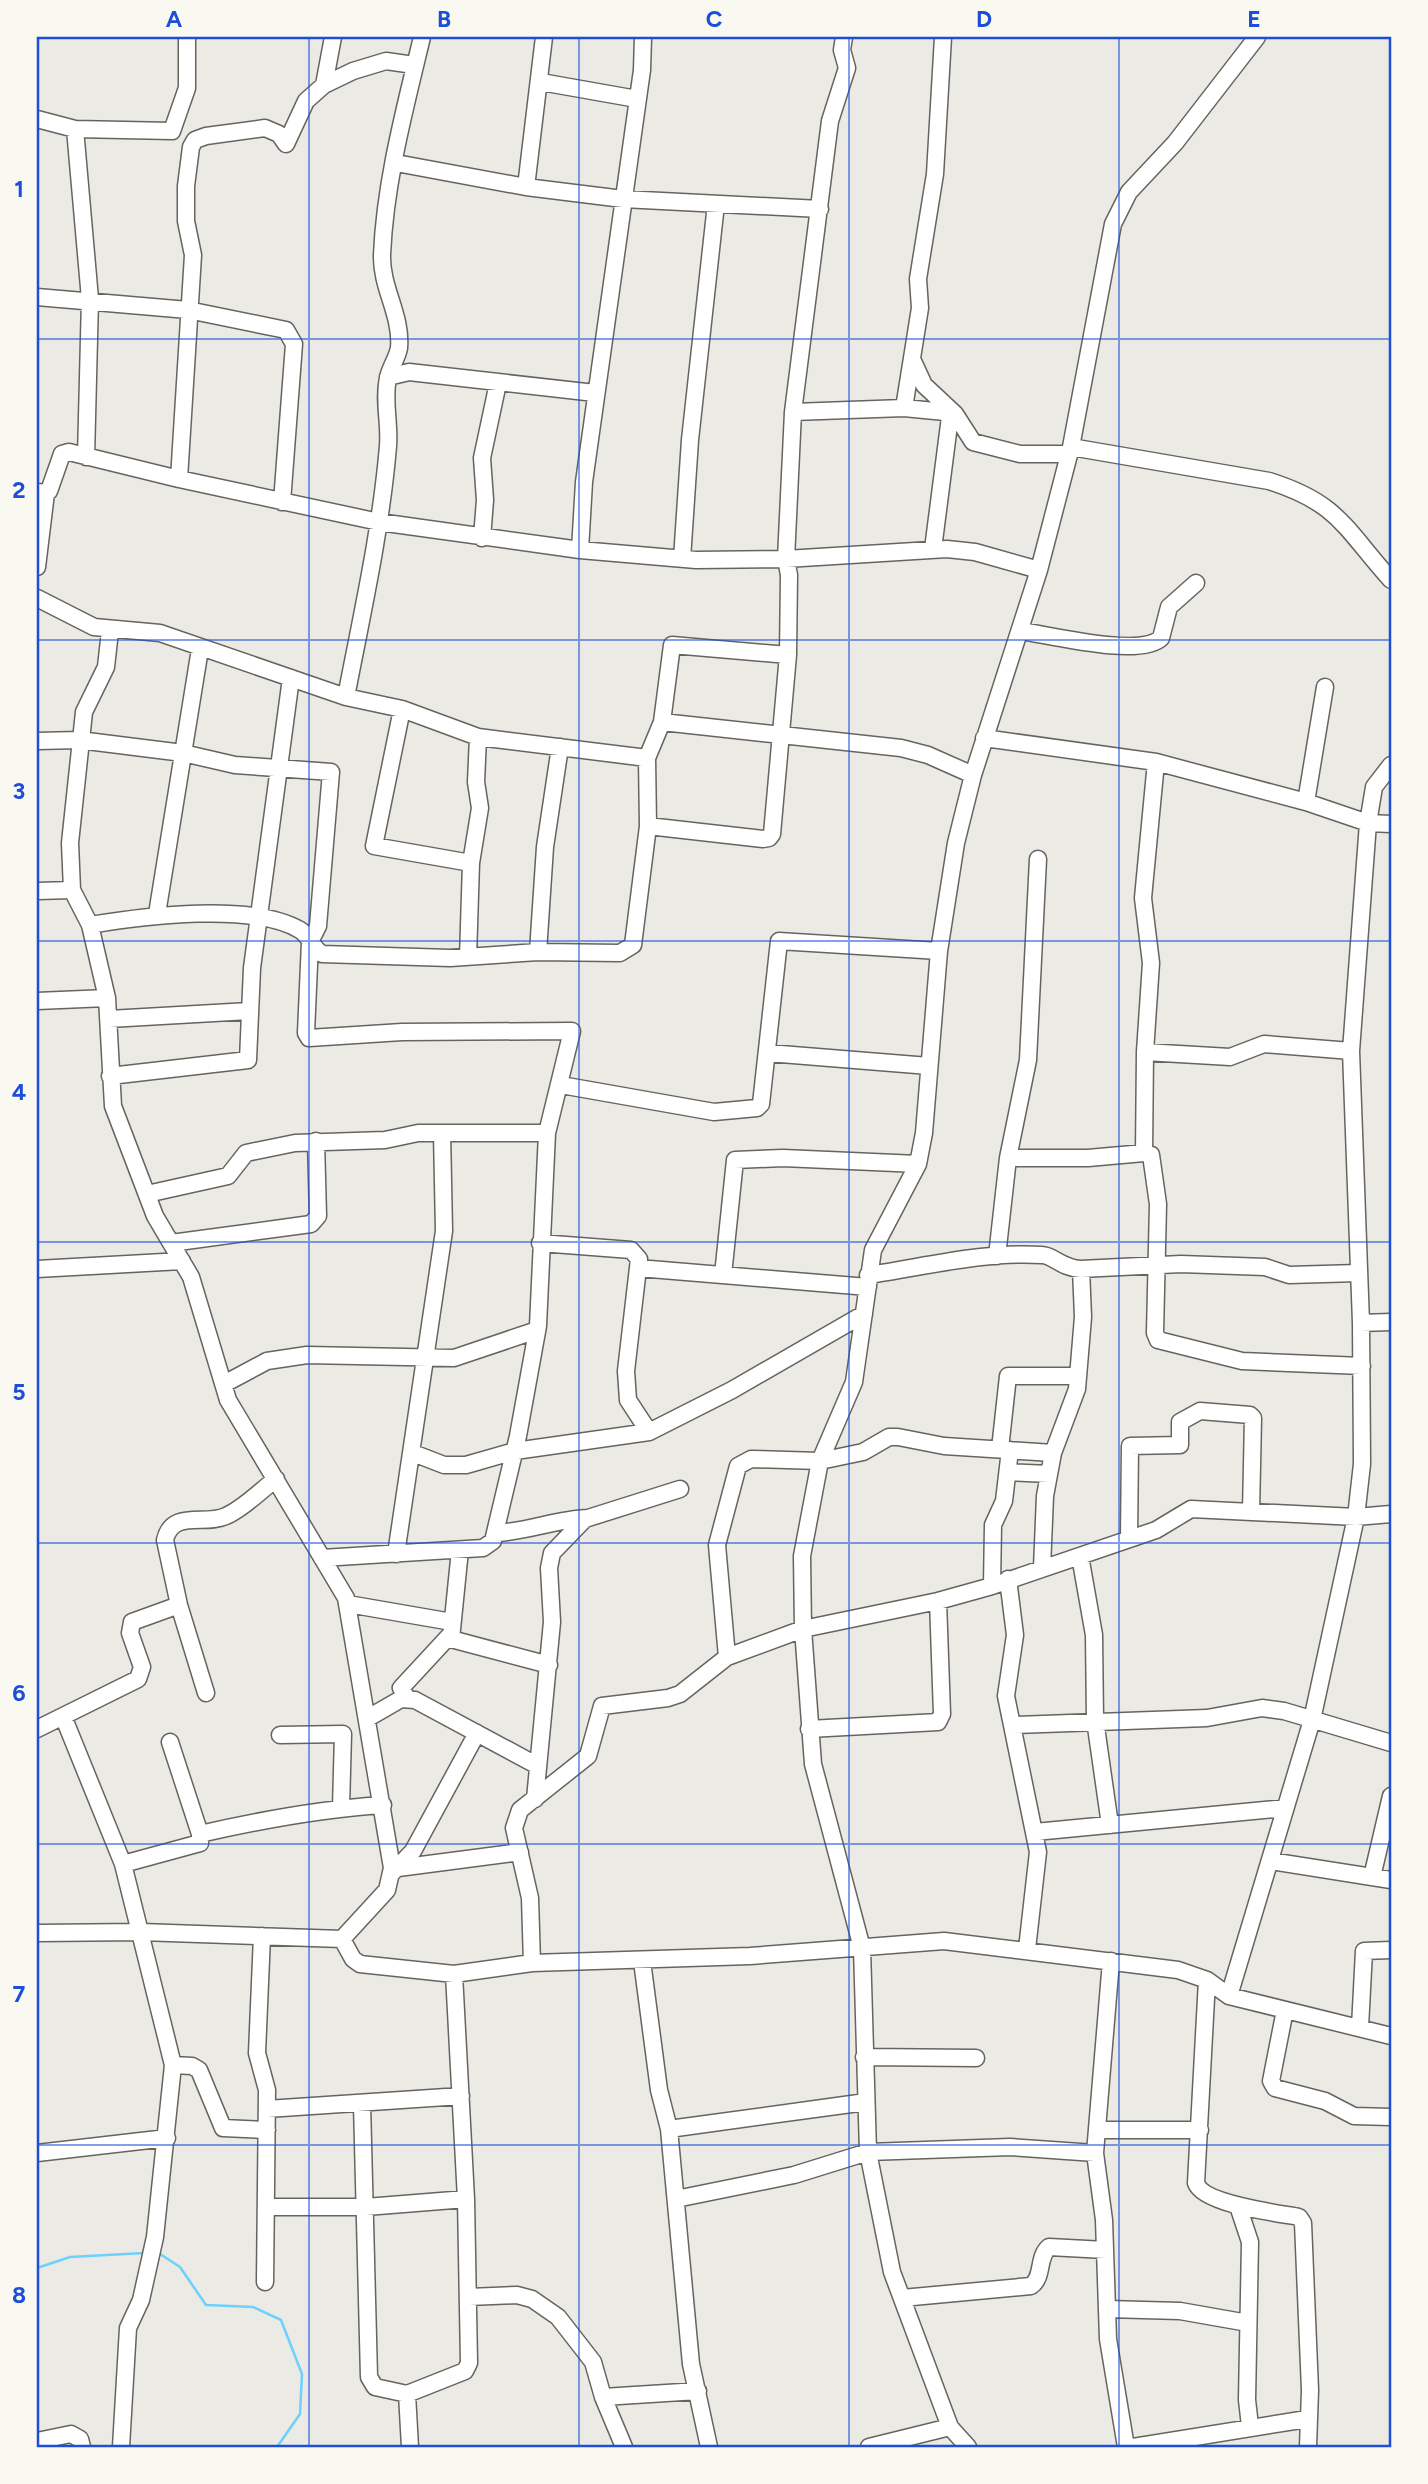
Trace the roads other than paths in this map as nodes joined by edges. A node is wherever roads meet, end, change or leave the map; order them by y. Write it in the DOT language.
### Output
graph roads {
  1 [pos="187,37"];
  2 [pos="333,37"];
  3 [pos="422,37"];
  4 [pos="544,37"];
  5 [pos="643,37"];
  6 [pos="844,37"];
  7 [pos="943,37"];
  8 [pos="1257,37"];
  9 [pos="414,65"];
  10 [pos="541,82"];
  11 [pos="324,85"];
  12 [pos="637,99"];
  13 [pos="37,119"];
  14 [pos="75,129"];
  15 [pos="396,163"];
  16 [pos="526,187"];
  17 [pos="623,199"];
  18 [pos="716,204"];
  19 [pos="820,209"];
  20 [pos="37,296"];
  21 [pos="90,299"];
  22 [pos="188,310"];
  23 [pos="912,357"];
  24 [pos="388,377"];
  25 [pos="498,383"];
  26 [pos="595,393"];
  27 [pos="904,408"];
  28 [pos="793,412"];
  29 [pos="1070,450"];
  30 [pos="86,457"];
  31 [pos="179,479"];
  32 [pos="42,493"];
  33 [pos="282,502"];
  34 [pos="379,522"];
  35 [pos="482,538"];
  36 [pos="933,549"];
  37 [pos="580,550"];
  38 [pos="682,559"];
  39 [pos="786,559"];
  40 [pos="37,567"];
  41 [pos="1039,570"];
  42 [pos="1391,580"];
  43 [pos="1196,583"];
  44 [pos="37,598"];
  45 [pos="110,631"];
  46 [pos="1021,631"];
  47 [pos="200,649"];
  48 [pos="788,655"];
  49 [pos="291,678"];
  50 [pos="1325,687"];
  51 [pos="346,697"];
  52 [pos="402,709"];
  53 [pos="662,722"];
  54 [pos="780,733"];
  55 [pos="478,737"];
  56 [pos="984,738"];
  57 [pos="79,740"];
  58 [pos="37,741"];
  59 [pos="561,747"];
  60 [pos="183,753"];
  61 [pos="647,758"];
  62 [pos="1156,762"];
  63 [pos="1391,765"];
  64 [pos="279,768"];
  65 [pos="973,775"];
  66 [pos="1306,802"];
  67 [pos="1368,822"];
  68 [pos="1391,824"];
  69 [pos="648,826"];
  70 [pos="1038,859"];
  71 [pos="471,863"];
  72 [pos="37,880"];
  73 [pos="72,890"];
  74 [pos="37,891"];
  75 [pos="157,914"];
  76 [pos="259,916"];
  77 [pos="90,925"];
  78 [pos="305,936"];
  79 [pos="939,951"];
  80 [pos="538,952"];
  81 [pos="468,957"];
  82 [pos="107,998"];
  83 [pos="37,1001"];
  84 [pos="249,1011"];
  85 [pos="108,1019"];
  86 [pos="1351,1051"];
  87 [pos="1145,1052"];
  88 [pos="768,1053"];
  89 [pos="929,1066"];
  90 [pos="110,1076"];
  91 [pos="561,1084"];
  92 [pos="442,1133"];
  93 [pos="547,1133"];
  94 [pos="316,1141"];
  95 [pos="1144,1153"];
  96 [pos="1008,1158"];
  97 [pos="918,1164"];
  98 [pos="147,1194"];
  99 [pos="171,1242"];
  100 [pos="540,1243"];
  101 [pos="997,1256"];
  102 [pos="182,1261"];
  103 [pos="1158,1265"];
  104 [pos="638,1268"];
  105 [pos="37,1269"];
  106 [pos="1082,1269"];
  107 [pos="1359,1273"];
  108 [pos="723,1275"];
  109 [pos="868,1281"];
  110 [pos="864,1314"];
  111 [pos="1391,1322"];
  112 [pos="1362,1323"];
  113 [pos="534,1331"];
  114 [pos="425,1357"];
  115 [pos="1362,1366"];
  116 [pos="1078,1376"];
  117 [pos="224,1384"];
  118 [pos="649,1432"];
  119 [pos="1005,1449"];
  120 [pos="515,1451"];
  121 [pos="413,1453"];
  122 [pos="1053,1453"];
  123 [pos="820,1461"];
  124 [pos="1008,1472"];
  125 [pos="1049,1474"];
  126 [pos="276,1479"];
  127 [pos="680,1489"];
  128 [pos="1251,1512"];
  129 [pos="1391,1514"];
  130 [pos="1356,1517"];
  131 [pos="588,1518"];
  132 [pos="495,1533"];
  133 [pos="1129,1539"];
  134 [pos="460,1550"];
  135 [pos="396,1554"];
  136 [pos="1080,1556"];
  137 [pos="323,1558"];
  138 [pos="1042,1568"];
  139 [pos="1009,1579"];
  140 [pos="992,1586"];
  141 [pos="938,1601"];
  142 [pos="348,1604"];
  143 [pos="179,1605"];
  144 [pos="451,1628"];
  145 [pos="803,1629"];
  146 [pos="727,1657"];
  147 [pos="549,1665"];
  148 [pos="206,1693"];
  149 [pos="407,1698"];
  150 [pos="63,1716"];
  151 [pos="368,1718"];
  152 [pos="1095,1720"];
  153 [pos="1312,1720"];
  154 [pos="1014,1725"];
  155 [pos="37,1729"];
  156 [pos="809,1729"];
  157 [pos="477,1733"];
  158 [pos="280,1735"];
  159 [pos="170,1742"];
  160 [pos="1391,1743"];
  161 [pos="538,1766"];
  162 [pos="1391,1796"];
  163 [pos="534,1799"];
  164 [pos="383,1805"];
  165 [pos="341,1808"];
  166 [pos="1285,1808"];
  167 [pos="1110,1825"];
  168 [pos="1035,1832"];
  169 [pos="200,1834"];
  170 [pos="520,1852"];
  171 [pos="1270,1861"];
  172 [pos="123,1864"];
  173 [pos="395,1871"];
  174 [pos="1372,1877"];
  175 [pos="1391,1880"];
  176 [pos="141,1932"];
  177 [pos="37,1933"];
  178 [pos="262,1936"];
  179 [pos="342,1939"];
  180 [pos="862,1948"];
  181 [pos="1027,1950"];
  182 [pos="1391,1950"];
  183 [pos="642,1961"];
  184 [pos="1111,1961"];
  185 [pos="532,1963"];
  186 [pos="454,1973"];
  187 [pos="1208,1980"];
  188 [pos="1229,1996"];
  189 [pos="1285,2010"];
  190 [pos="1360,2027"];
  191 [pos="1391,2036"];
  192 [pos="864,2057"];
  193 [pos="976,2058"];
  194 [pos="173,2065"];
  195 [pos="461,2096"];
  196 [pos="866,2102"];
  197 [pos="362,2104"];
  198 [pos="267,2109"];
  199 [pos="1391,2117"];
  200 [pos="669,2129"];
  201 [pos="267,2130"];
  202 [pos="1097,2130"];
  203 [pos="1200,2130"];
  204 [pos="167,2138"];
  205 [pos="868,2152"];
  206 [pos="37,2153"];
  207 [pos="1095,2153"];
  208 [pos="466,2199"];
  209 [pos="676,2199"];
  210 [pos="1238,2206"];
  211 [pos="267,2207"];
  212 [pos="366,2207"];
  213 [pos="1105,2250"];
  214 [pos="265,2282"];
  215 [pos="469,2297"];
  216 [pos="902,2298"];
  217 [pos="1107,2309"];
  218 [pos="1248,2323"];
  219 [pos="698,2392"];
  220 [pos="407,2394"];
  221 [pos="603,2397"];
  222 [pos="1307,2418"];
  223 [pos="1250,2426"];
  224 [pos="950,2427"];
  225 [pos="37,2441"];
  226 [pos="82,2447"];
  227 [pos="121,2447"];
  228 [pos="410,2447"];
  229 [pos="624,2447"];
  230 [pos="709,2447"];
  231 [pos="869,2447"];
  232 [pos="968,2447"];
  233 [pos="1126,2447"];
  234 [pos="1133,2447"];
  235 [pos="1308,2447"];
  1 -- 14 [label="street"];
  2 -- 11 [label="street"];
  3 -- 9 [label="street"];
  4 -- 10 [label="street"];
  5 -- 12 [label="street"];
  6 -- 19 [label="street"];
  7 -- 23 [label="street"];
  8 -- 29 [label="street"];
  9 -- 11 [label="street"];
  9 -- 15 [label="street"];
  10 -- 12 [label="street"];
  10 -- 16 [label="street"];
  11 -- 22 [label="street"];
  12 -- 17 [label="street"];
  13 -- 14 [label="street"];
  14 -- 21 [label="street"];
  15 -- 16 [label="street"];
  15 -- 24 [label="street"];
  16 -- 17 [label="street"];
  17 -- 18 [label="street"];
  17 -- 26 [label="street"];
  18 -- 19 [label="street"];
  18 -- 38 [label="street"];
  19 -- 28 [label="street"];
  20 -- 21 [label="street"];
  21 -- 22 [label="street"];
  21 -- 30 [label="street"];
  22 -- 31 [label="street"];
  22 -- 33 [label="street"];
  23 -- 27 [label="street"];
  23 -- 29 [label="street"];
  24 -- 25 [label="street"];
  24 -- 34 [label="street"];
  25 -- 26 [label="street"];
  25 -- 35 [label="street"];
  26 -- 37 [label="street"];
  27 -- 28 [label="street"];
  27 -- 36 [label="street"];
  28 -- 39 [label="street"];
  29 -- 41 [label="street"];
  29 -- 42 [label="street"];
  30 -- 31 [label="street"];
  30 -- 32 [label="street"];
  31 -- 33 [label="street"];
  32 -- 40 [label="street"];
  33 -- 34 [label="street"];
  34 -- 35 [label="street"];
  34 -- 51 [label="street"];
  35 -- 37 [label="street"];
  36 -- 39 [label="street"];
  36 -- 41 [label="street"];
  37 -- 38 [label="street"];
  38 -- 39 [label="street"];
  39 -- 48 [label="street"];
  41 -- 46 [label="street"];
  43 -- 46 [label="street"];
  44 -- 45 [label="street"];
  45 -- 47 [label="street"];
  45 -- 57 [label="street"];
  46 -- 56 [label="street"];
  47 -- 49 [label="street"];
  47 -- 60 [label="street"];
  48 -- 53 [label="street"];
  48 -- 54 [label="street"];
  49 -- 51 [label="street"];
  49 -- 64 [label="street"];
  50 -- 66 [label="street"];
  51 -- 52 [label="street"];
  52 -- 55 [label="street"];
  52 -- 71 [label="street"];
  53 -- 54 [label="street"];
  53 -- 61 [label="street"];
  54 -- 65 [label="street"];
  54 -- 69 [label="street"];
  55 -- 59 [label="street"];
  55 -- 71 [label="street"];
  56 -- 62 [label="street"];
  56 -- 65 [label="street"];
  57 -- 58 [label="street"];
  57 -- 60 [label="street"];
  57 -- 73 [label="street"];
  59 -- 61 [label="street"];
  59 -- 80 [label="street"];
  60 -- 64 [label="street"];
  60 -- 75 [label="street"];
  61 -- 69 [label="street"];
  62 -- 66 [label="street"];
  62 -- 87 [label="street"];
  63 -- 67 [label="street"];
  64 -- 76 [label="street"];
  64 -- 78 [label="street"];
  65 -- 79 [label="street"];
  66 -- 67 [label="street"];
  67 -- 68 [label="street"];
  67 -- 86 [label="street"];
  69 -- 80 [label="street"];
  70 -- 96 [label="street"];
  71 -- 81 [label="street"];
  72 -- 74 [label="street"];
  73 -- 74 [label="street"];
  73 -- 77 [label="street"];
  75 -- 76 [label="street"];
  75 -- 77 [label="street"];
  76 -- 78 [label="street"];
  76 -- 84 [label="street"];
  77 -- 82 [label="street"];
  78 -- 81 [label="street"];
  78 -- 91 [label="street"];
  79 -- 88 [label="street"];
  79 -- 89 [label="street"];
  80 -- 81 [label="street"];
  82 -- 83 [label="street"];
  82 -- 85 [label="street"];
  84 -- 85 [label="street"];
  84 -- 90 [label="street"];
  85 -- 90 [label="street"];
  86 -- 87 [label="street"];
  86 -- 107 [label="street"];
  87 -- 95 [label="street"];
  88 -- 89 [label="street"];
  88 -- 91 [label="street"];
  89 -- 97 [label="street"];
  90 -- 98 [label="street"];
  91 -- 93 [label="street"];
  92 -- 93 [label="street"];
  92 -- 94 [label="street"];
  92 -- 114 [label="street"];
  93 -- 100 [label="street"];
  94 -- 98 [label="street"];
  94 -- 99 [label="street"];
  95 -- 96 [label="street"];
  95 -- 103 [label="street"];
  96 -- 101 [label="street"];
  97 -- 108 [label="street"];
  97 -- 109 [label="street"];
  98 -- 99 [label="street"];
  99 -- 102 [label="street"];
  100 -- 104 [label="street"];
  100 -- 113 [label="street"];
  101 -- 106 [label="street"];
  101 -- 109 [label="street"];
  102 -- 105 [label="street"];
  102 -- 117 [label="street"];
  103 -- 106 [label="street"];
  103 -- 107 [label="street"];
  103 -- 115 [label="street"];
  104 -- 108 [label="street"];
  104 -- 118 [label="street"];
  106 -- 116 [label="street"];
  107 -- 112 [label="street"];
  108 -- 109 [label="street"];
  109 -- 110 [label="street"];
  110 -- 118 [label="street"];
  110 -- 123 [label="street"];
  111 -- 112 [label="street"];
  112 -- 115 [label="street"];
  113 -- 114 [label="street"];
  113 -- 120 [label="street"];
  114 -- 117 [label="street"];
  114 -- 121 [label="street"];
  115 -- 130 [label="street"];
  116 -- 119 [label="street"];
  116 -- 122 [label="street"];
  117 -- 126 [label="street"];
  118 -- 120 [label="street"];
  119 -- 122 [label="street"];
  119 -- 123 [label="street"];
  119 -- 124 [label="street"];
  120 -- 121 [label="street"];
  120 -- 132 [label="street"];
  121 -- 135 [label="street"];
  122 -- 125 [label="street"];
  123 -- 145 [label="street"];
  123 -- 146 [label="street"];
  124 -- 125 [label="street"];
  124 -- 140 [label="street"];
  125 -- 138 [label="street"];
  126 -- 137 [label="street"];
  126 -- 143 [label="street"];
  127 -- 131 [label="street"];
  128 -- 130 [label="street"];
  128 -- 133 [label="street"];
  128 -- 133 [label="street"];
  129 -- 130 [label="street"];
  130 -- 153 [label="street"];
  131 -- 132 [label="street"];
  131 -- 147 [label="street"];
  132 -- 134 [label="street"];
  133 -- 136 [label="street"];
  134 -- 135 [label="street"];
  134 -- 144 [label="street"];
  135 -- 137 [label="street"];
  136 -- 138 [label="street"];
  136 -- 152 [label="street"];
  137 -- 142 [label="street"];
  138 -- 139 [label="street"];
  139 -- 140 [label="street"];
  139 -- 154 [label="street"];
  140 -- 141 [label="street"];
  141 -- 145 [label="street"];
  141 -- 156 [label="street"];
  142 -- 144 [label="street"];
  142 -- 151 [label="street"];
  143 -- 148 [label="street"];
  143 -- 150 [label="street"];
  144 -- 147 [label="street"];
  144 -- 149 [label="street"];
  145 -- 146 [label="street"];
  145 -- 156 [label="street"];
  146 -- 163 [label="street"];
  147 -- 161 [label="street"];
  149 -- 151 [label="street"];
  149 -- 157 [label="street"];
  150 -- 155 [label="street"];
  150 -- 172 [label="street"];
  151 -- 164 [label="street"];
  152 -- 153 [label="street"];
  152 -- 154 [label="street"];
  152 -- 167 [label="street"];
  153 -- 160 [label="street"];
  153 -- 166 [label="street"];
  154 -- 168 [label="street"];
  156 -- 180 [label="street"];
  157 -- 161 [label="street"];
  157 -- 173 [label="street"];
  158 -- 165 [label="street"];
  159 -- 169 [label="street"];
  161 -- 163 [label="street"];
  162 -- 174 [label="street"];
  163 -- 170 [label="street"];
  164 -- 165 [label="street"];
  164 -- 173 [label="street"];
  165 -- 169 [label="street"];
  166 -- 167 [label="street"];
  166 -- 171 [label="street"];
  167 -- 168 [label="street"];
  168 -- 181 [label="street"];
  169 -- 172 [label="street"];
  170 -- 173 [label="street"];
  170 -- 185 [label="street"];
  171 -- 174 [label="street"];
  171 -- 188 [label="street"];
  172 -- 176 [label="street"];
  173 -- 179 [label="street"];
  174 -- 175 [label="street"];
  176 -- 177 [label="street"];
  176 -- 178 [label="street"];
  176 -- 194 [label="street"];
  178 -- 179 [label="street"];
  178 -- 198 [label="street"];
  179 -- 186 [label="street"];
  180 -- 181 [label="street"];
  180 -- 183 [label="street"];
  180 -- 192 [label="street"];
  181 -- 184 [label="street"];
  182 -- 190 [label="street"];
  183 -- 185 [label="street"];
  183 -- 200 [label="street"];
  184 -- 187 [label="street"];
  184 -- 202 [label="street"];
  185 -- 186 [label="street"];
  186 -- 195 [label="street"];
  187 -- 188 [label="street"];
  187 -- 203 [label="street"];
  188 -- 189 [label="street"];
  189 -- 190 [label="street"];
  189 -- 199 [label="street"];
  190 -- 191 [label="street"];
  192 -- 193 [label="street"];
  192 -- 196 [label="street"];
  194 -- 201 [label="street"];
  194 -- 204 [label="street"];
  195 -- 197 [label="street"];
  195 -- 208 [label="street"];
  196 -- 200 [label="street"];
  196 -- 205 [label="street"];
  197 -- 198 [label="street"];
  197 -- 212 [label="street"];
  198 -- 201 [label="street"];
  200 -- 209 [label="street"];
  201 -- 211 [label="street"];
  202 -- 203 [label="street"];
  202 -- 207 [label="street"];
  203 -- 210 [label="street"];
  204 -- 206 [label="street"];
  204 -- 227 [label="street"];
  205 -- 207 [label="street"];
  205 -- 209 [label="street"];
  205 -- 216 [label="street"];
  207 -- 213 [label="street"];
  208 -- 212 [label="street"];
  208 -- 215 [label="street"];
  209 -- 219 [label="street"];
  210 -- 218 [label="street"];
  210 -- 222 [label="street"];
  211 -- 212 [label="street"];
  211 -- 214 [label="street"];
  212 -- 220 [label="street"];
  213 -- 216 [label="street"];
  213 -- 217 [label="street"];
  215 -- 220 [label="street"];
  215 -- 221 [label="street"];
  216 -- 224 [label="street"];
  217 -- 218 [label="street"];
  217 -- 233 [label="street"];
  218 -- 223 [label="street"];
  219 -- 221 [label="street"];
  219 -- 230 [label="street"];
  220 -- 228 [label="street"];
  221 -- 229 [label="street"];
  222 -- 223 [label="street"];
  222 -- 235 [label="street"];
  223 -- 234 [label="street"];
  224 -- 231 [label="street"];
  224 -- 232 [label="street"];
  225 -- 226 [label="street"];
}
